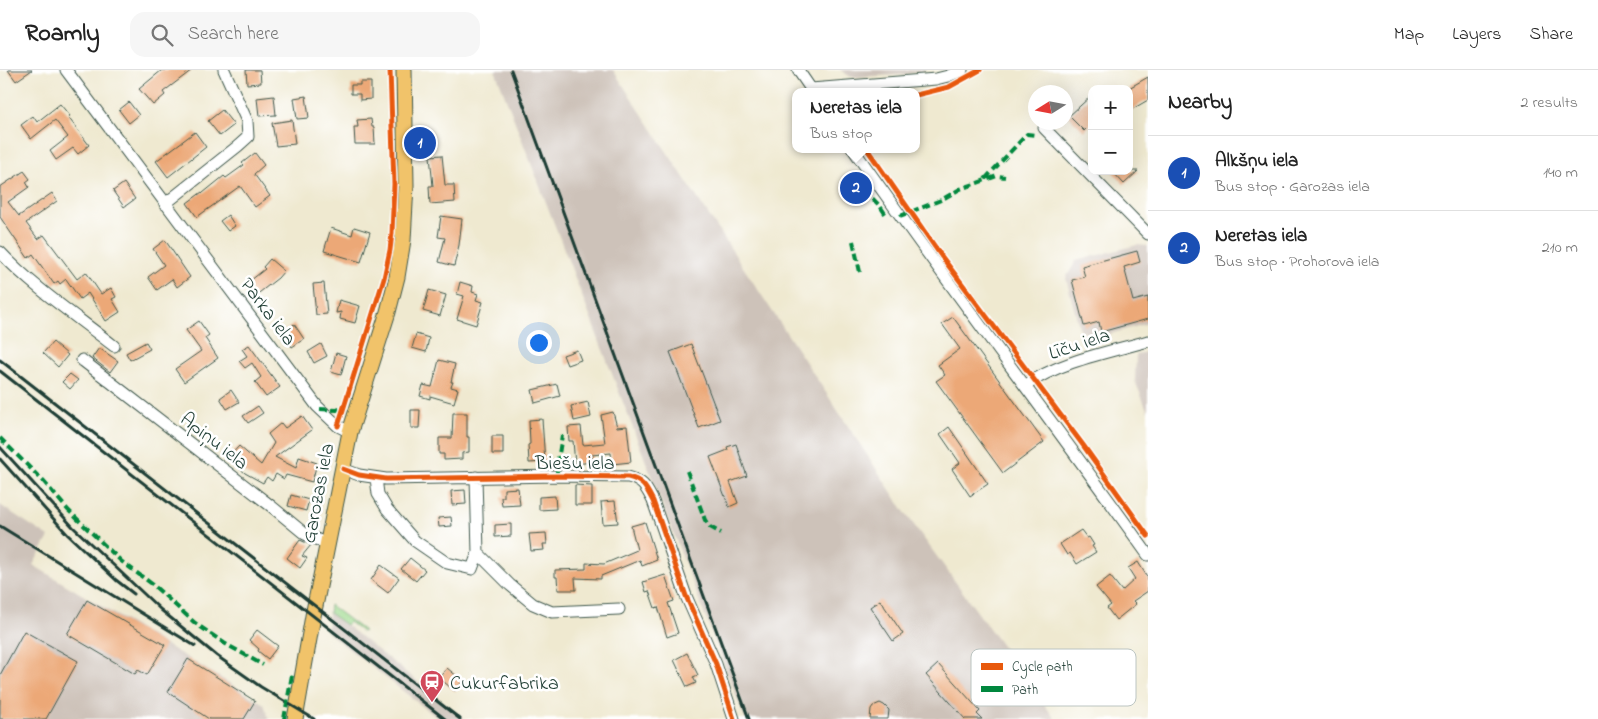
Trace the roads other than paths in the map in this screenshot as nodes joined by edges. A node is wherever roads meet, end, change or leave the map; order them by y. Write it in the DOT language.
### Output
graph roads {
  1 [pos="66,70"];
  2 [pos="224,70"];
  3 [pos="404,70"];
  4 [pos="798,70"];
  5 [pos="962,70"];
  6 [pos="810,88"];
  7 [pos="843,88"];
  8 [pos="1046,130"];
  9 [pos="856,153"];
  10 [pos="165,204"];
  11 [pos="1148,234"];
  12 [pos="0,252"];
  13 [pos="1148,341"];
  14 [pos="114,346"];
  15 [pos="82,360"];
  16 [pos="1025,386"];
  17 [pos="350,432"];
  18 [pos="343,470"];
  19 [pos="476,477"];
  20 [pos="376,478"];
  21 [pos="327,544"];
  22 [pos="478,553"];
  23 [pos="1148,555"];
  24 [pos="619,609"];
  25 [pos="296,719"];
  26 [pos="734,719"];
  1 -- 10 [label="street, Parka iela"];
  2 -- 10 [label="street"];
  3 -- 17 [label="main road, Garozas iela"];
  4 -- 6 [label="street"];
  5 -- 7 [label="street"];
  8 -- 11 [label="street"];
  9 -- 16 [label="street"];
  10 -- 17 [label="street, Parka iela"];
  12 -- 14 [label="street"];
  13 -- 16 [label="street, Līču iela"];
  15 -- 21 [label="street, Apiņu iela"];
  16 -- 23 [label="street"];
  17 -- 18 [label="main road, Garozas iela"];
  18 -- 20 [label="street, Biešu iela"];
  18 -- 21 [label="main road, Garozas iela"];
  19 -- 20 [label="street, Biešu iela"];
  19 -- 22 [label="street"];
  19 -- 26 [label="street, Biešu iela"];
  20 -- 22 [label="street"];
  21 -- 25 [label="main road, Garozas iela"];
  22 -- 24 [label="street"];
}
